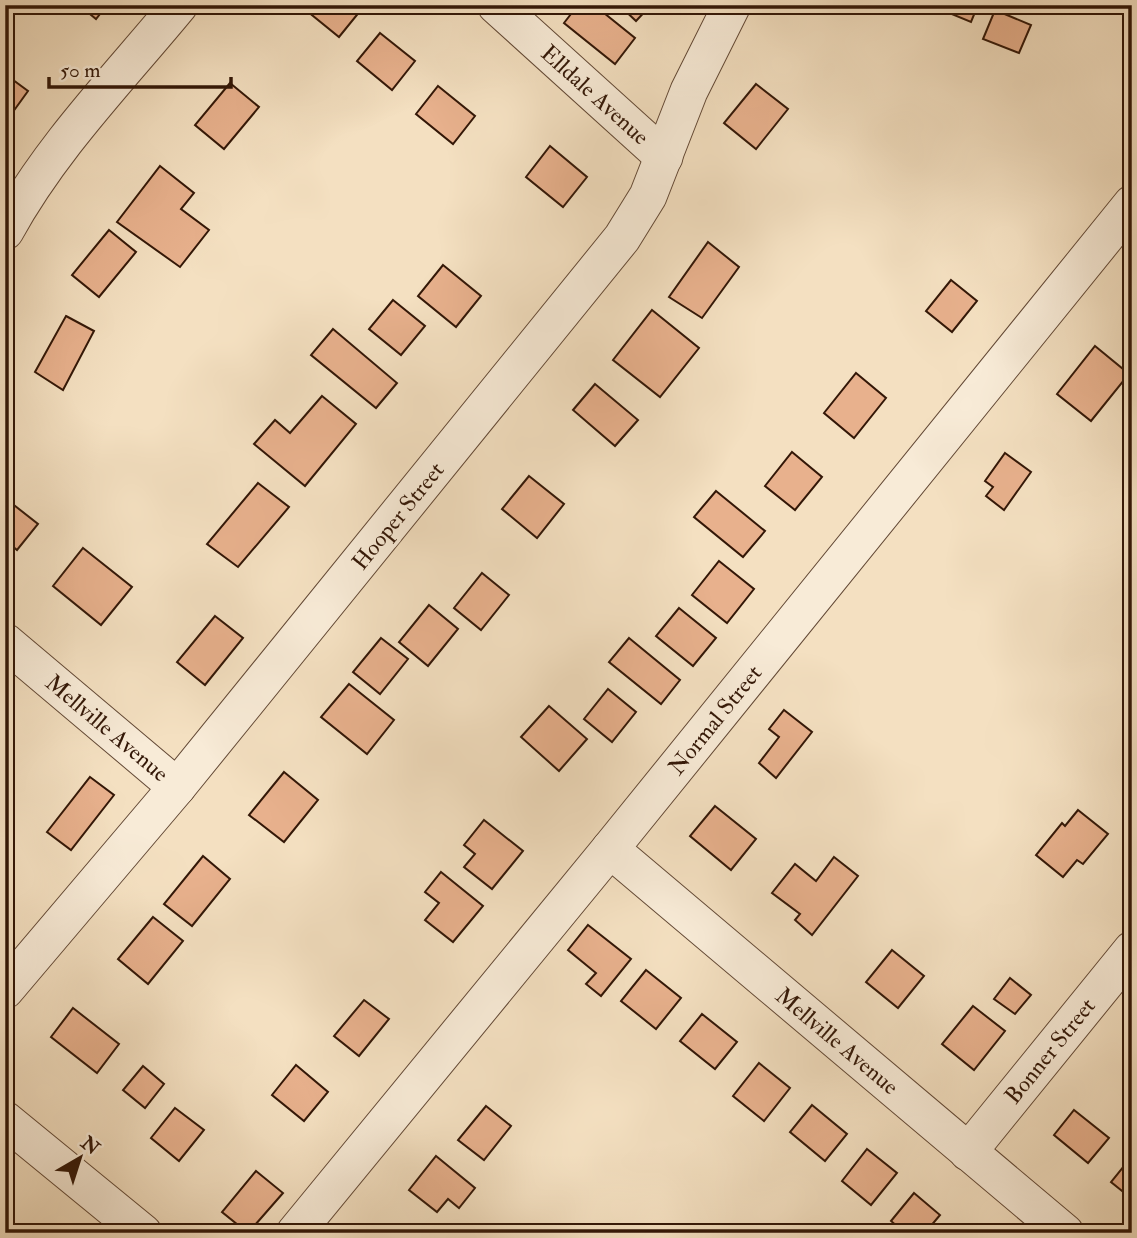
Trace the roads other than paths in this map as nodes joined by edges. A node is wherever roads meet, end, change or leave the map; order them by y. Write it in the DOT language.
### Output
graph roads {
  1 [pos="178,5"];
  2 [pos="496,5"];
  3 [pos="732,5"];
  4 [pos="664,157"];
  5 [pos="1132,204"];
  6 [pos="5,231"];
  7 [pos="5,642"];
  8 [pos="177,787"];
  9 [pos="610,849"];
  10 [pos="1132,950"];
  11 [pos="5,990"];
  12 [pos="5,1120"];
  13 [pos="968,1152"];
  14 [pos="143,1233"];
  15 [pos="295,1233"];
  16 [pos="1065,1233"];
  1 -- 6 [label="street"];
  2 -- 4 [label="street, Elldale Avenue"];
  3 -- 4 [label="street, Hooper Street"];
  4 -- 8 [label="street, Hooper Street"];
  5 -- 9 [label="street, Normal Street"];
  7 -- 8 [label="street, Mellville Avenue"];
  8 -- 11 [label="street, Hooper Street"];
  9 -- 13 [label="street, Mellville Avenue"];
  9 -- 15 [label="street, Normal Street"];
  10 -- 13 [label="street, Bonner Street"];
  12 -- 14 [label="street"];
  13 -- 16 [label="street, Mellville Avenue"];
}
